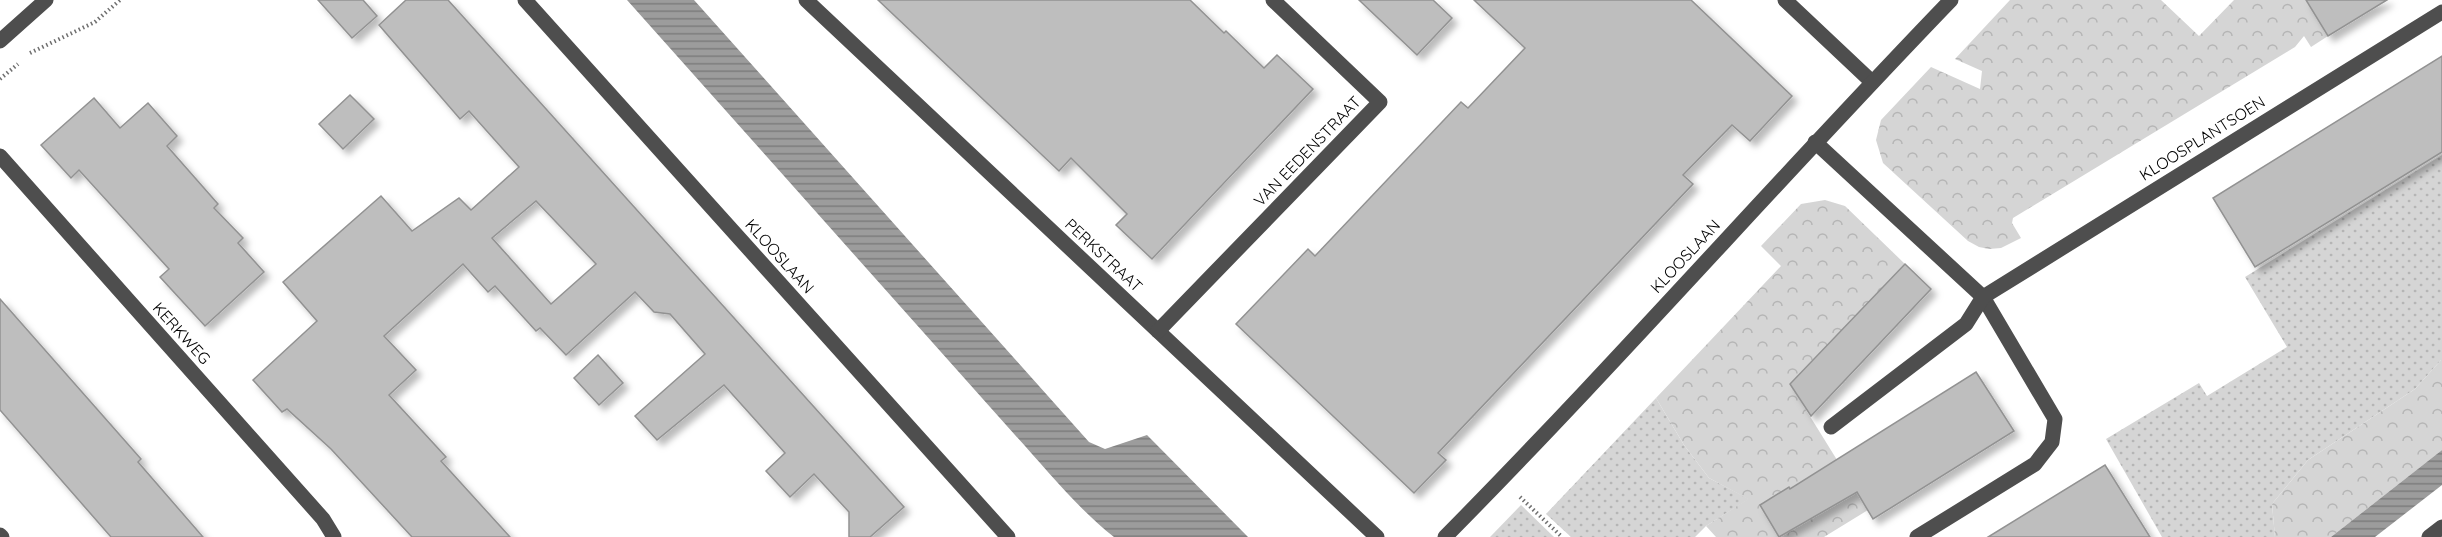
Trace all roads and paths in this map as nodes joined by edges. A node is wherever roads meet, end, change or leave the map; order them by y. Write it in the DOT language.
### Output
graph roads {
  1 [pos="46,0"];
  2 [pos="120,0"];
  3 [pos="525,0"];
  4 [pos="806,0"];
  5 [pos="1273,0"];
  6 [pos="1785,0"];
  7 [pos="1951,0"];
  8 [pos="2442,12"];
  9 [pos="0,41"];
  10 [pos="0,79"];
  11 [pos="1872,82"];
  12 [pos="1815,142"];
  13 [pos="0,156"];
  14 [pos="1983,297"];
  15 [pos="1158,331"];
  16 [pos="1831,427"];
  17 [pos="1502,480"];
  18 [pos="2442,526"];
  19 [pos="334,537"];
  20 [pos="1008,537"];
  21 [pos="1377,537"];
  22 [pos="1445,537"];
  23 [pos="1562,537"];
  24 [pos="1917,537"];
  25 [pos="2428,537"];
  1 -- 9 [label="street"];
  2 -- 10 [label="path"];
  3 -- 20 [label="street, KLOOSLAAN"];
  4 -- 15 [label="street, PERKSTRAAT"];
  5 -- 15 [label="street, VAN EEDENSTRAAT"];
  6 -- 11 [label="street"];
  7 -- 11 [label="street, KLOOSLAAN"];
  8 -- 14 [label="street, KLOOSPLANTSOEN"];
  11 -- 12 [label="street, KLOOSLAAN"];
  12 -- 14 [label="street"];
  12 -- 17 [label="street, KLOOSLAAN"];
  13 -- 19 [label="street, KERKWEG"];
  14 -- 16 [label="street"];
  14 -- 24 [label="street"];
  15 -- 21 [label="street, PERKSTRAAT"];
  17 -- 22 [label="street, KLOOSLAAN"];
  17 -- 23 [label="path"];
  18 -- 25 [label="street"];
}
